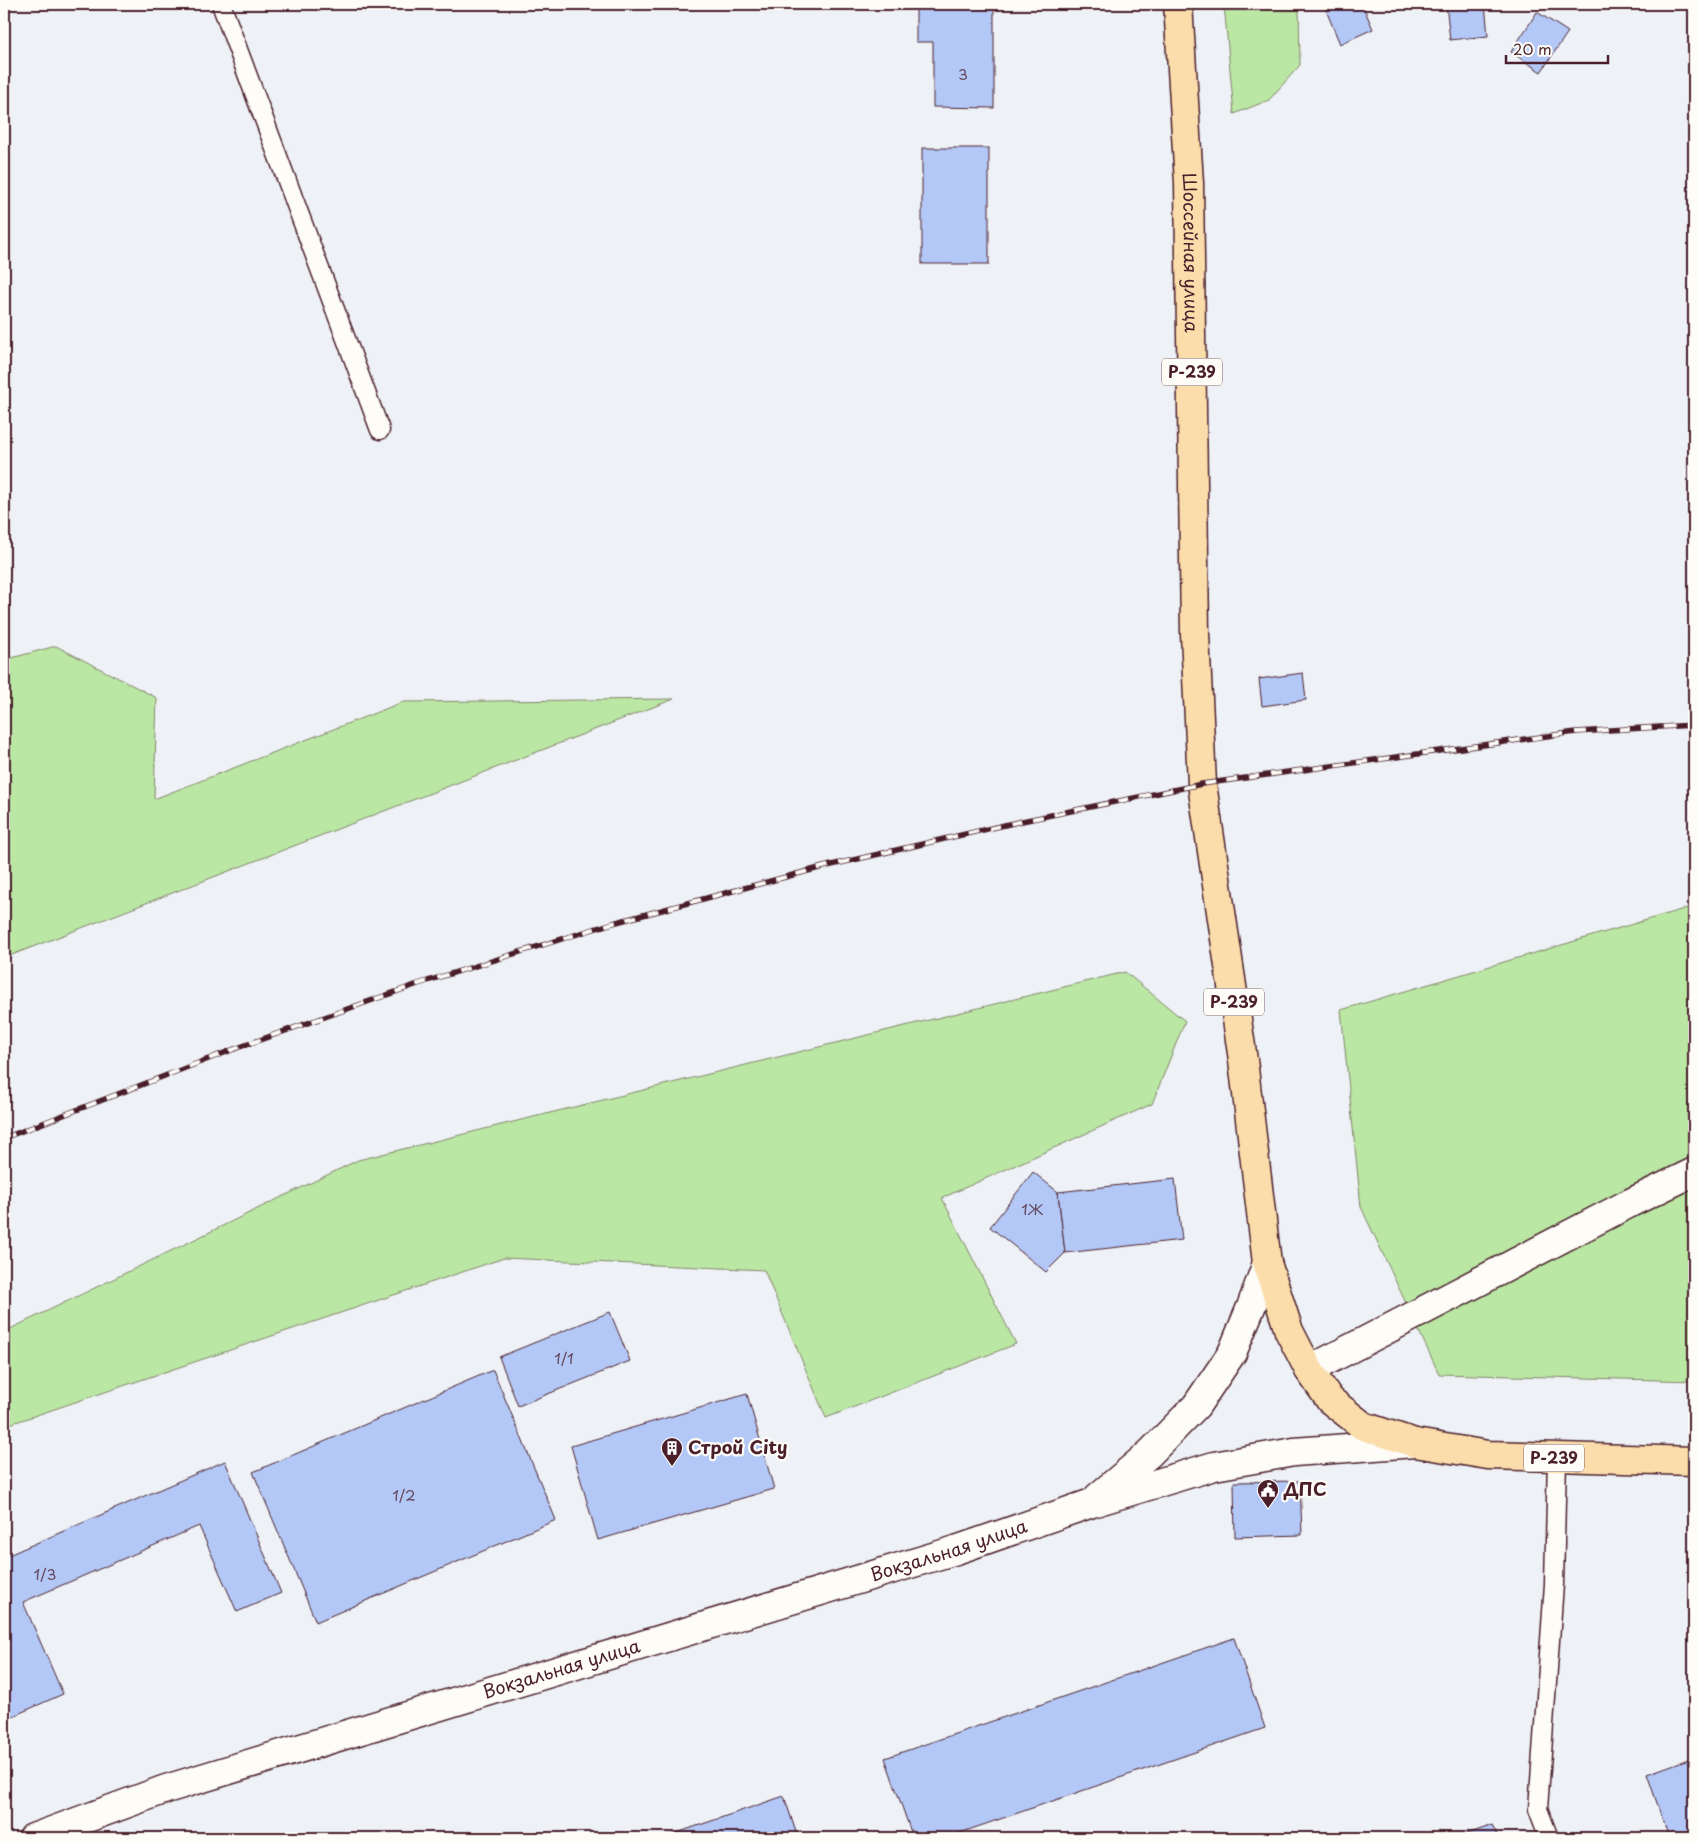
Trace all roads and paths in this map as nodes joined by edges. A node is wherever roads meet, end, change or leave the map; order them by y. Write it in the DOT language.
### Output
graph roads {
  1 [pos="221,4"];
  2 [pos="1178,4"];
  3 [pos="380,430"];
  4 [pos="1694,1172"];
  5 [pos="1267,1264"];
  6 [pos="1309,1370"];
  7 [pos="1415,1443"];
  8 [pos="1557,1458"];
  9 [pos="1694,1461"];
  10 [pos="1092,1503"];
  11 [pos="33,1838"];
  12 [pos="1549,1838"];
  1 -- 3 [label="lane"];
  2 -- 5 [label="highway, Шоссейная улица / Р-239"];
  4 -- 6 [label="street"];
  5 -- 6 [label="highway, Р-239"];
  5 -- 10 [label="street"];
  6 -- 7 [label="highway, Р-239"];
  7 -- 8 [label="highway, Р-239"];
  7 -- 10 [label="street, Вокзальная улица"];
  8 -- 9 [label="highway, Р-239"];
  8 -- 12 [label="lane"];
  10 -- 11 [label="street, Вокзальная улица"];
}
